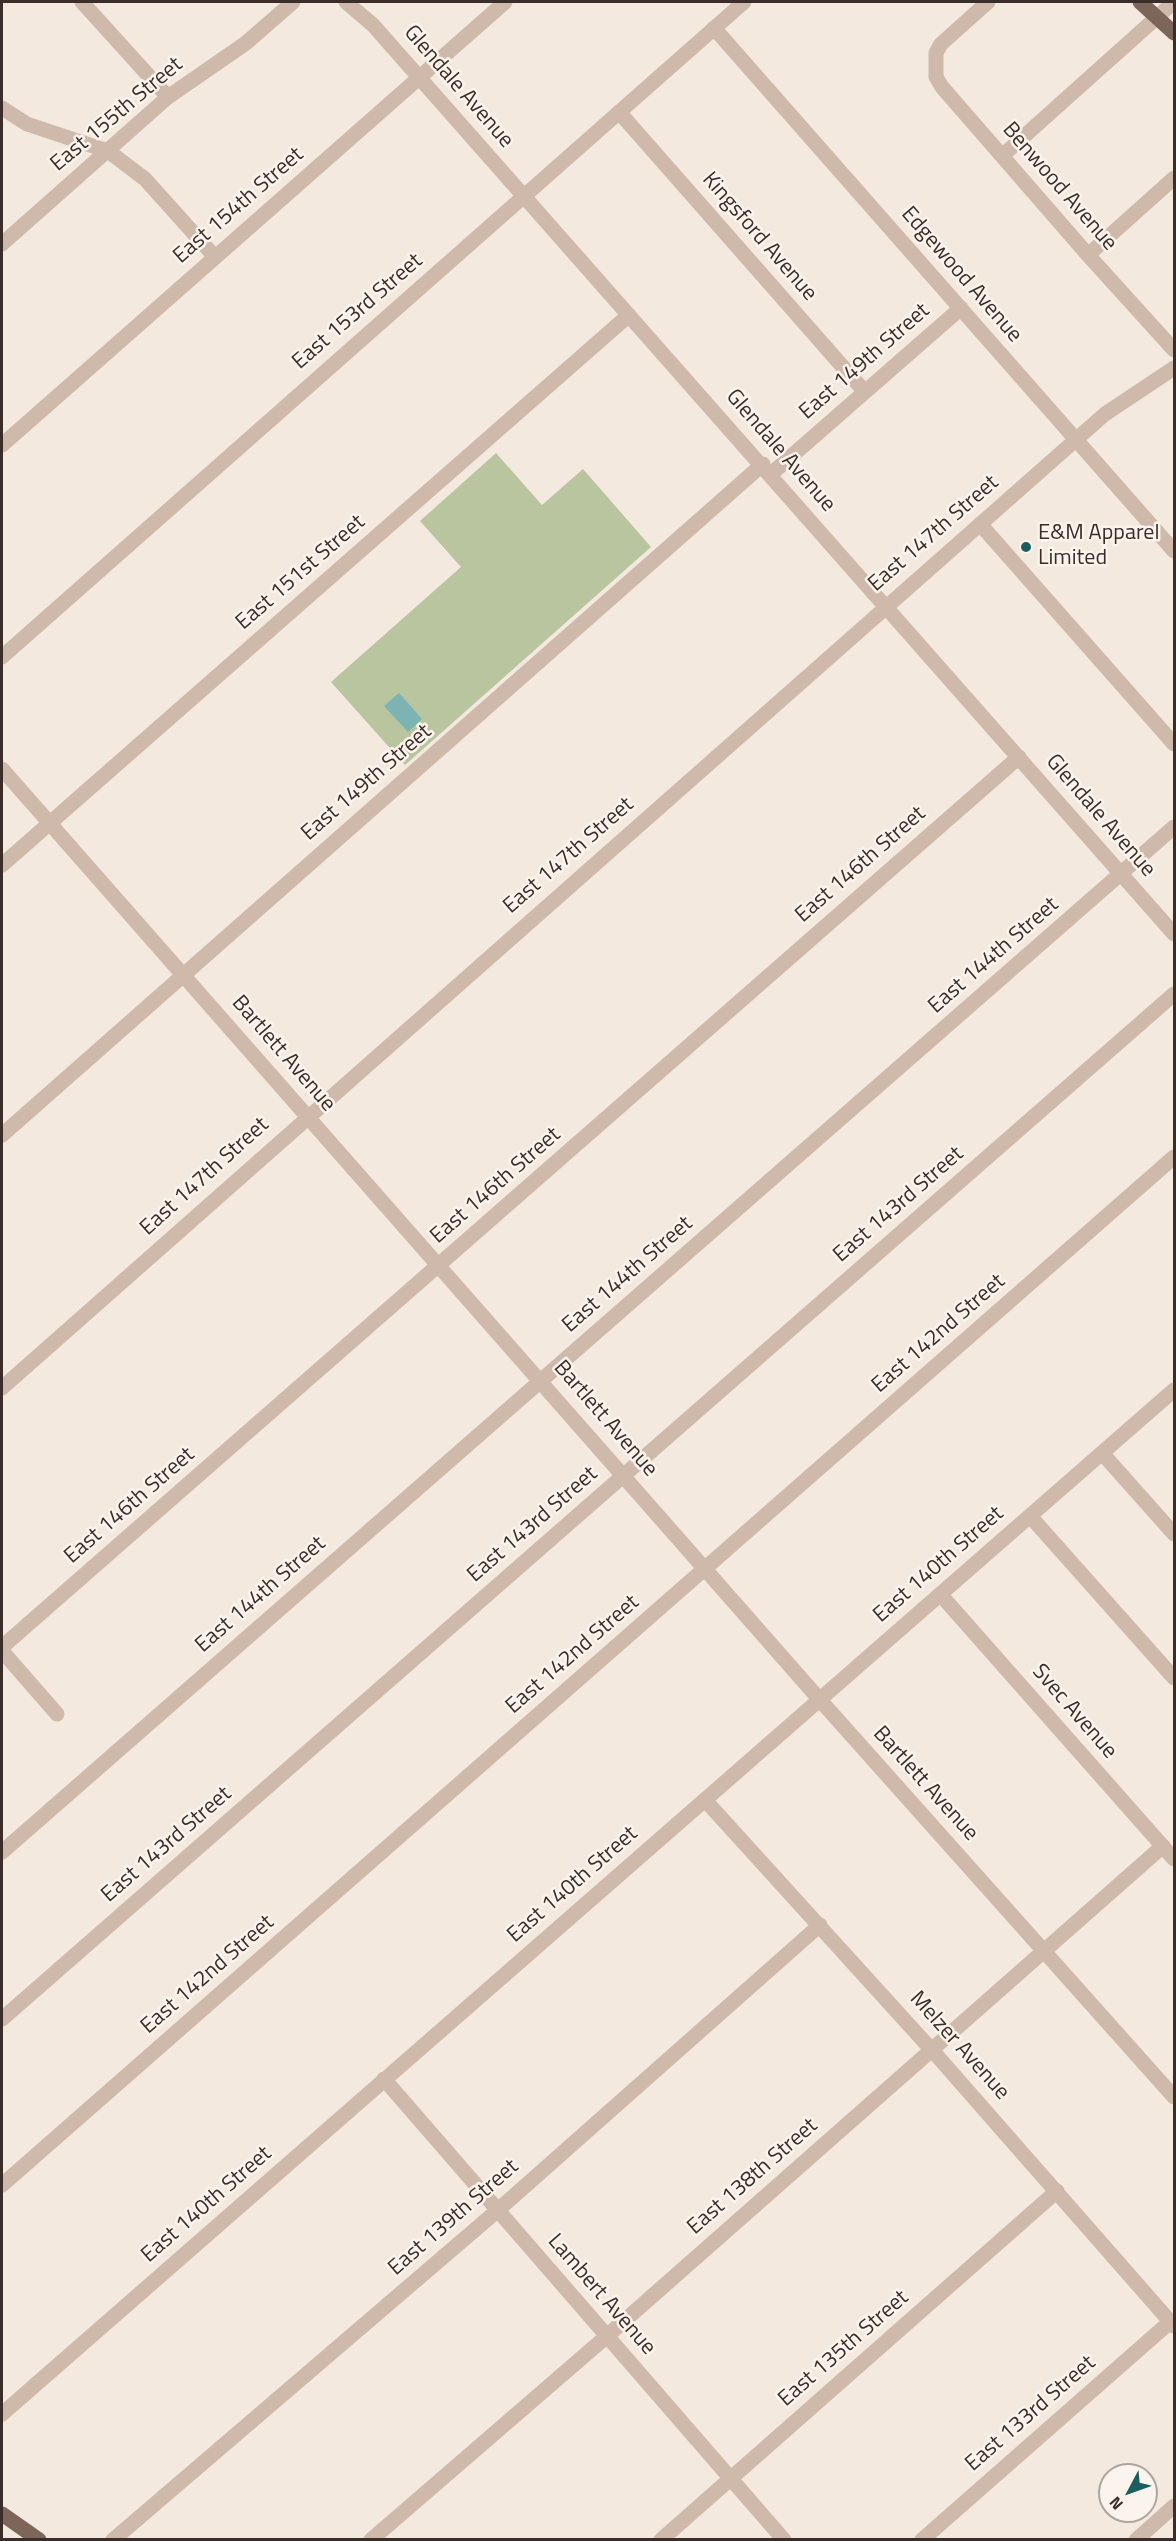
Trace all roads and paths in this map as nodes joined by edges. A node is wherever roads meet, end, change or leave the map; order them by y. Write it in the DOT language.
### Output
graph roads {
  1 [pos="82,2"];
  2 [pos="293,2"];
  3 [pos="346,2"];
  4 [pos="506,2"];
  5 [pos="744,2"];
  6 [pos="988,2"];
  7 [pos="1140,2"];
  8 [pos="1174,2"];
  9 [pos="1158,17"];
  10 [pos="714,28"];
  11 [pos="1174,33"];
  12 [pos="419,77"];
  13 [pos="168,97"];
  14 [pos="2,108"];
  15 [pos="619,112"];
  16 [pos="108,151"];
  17 [pos="1002,156"];
  18 [pos="1174,178"];
  19 [pos="523,195"];
  20 [pos="2,244"];
  21 [pos="1088,255"];
  22 [pos="215,257"];
  23 [pos="961,308"];
  24 [pos="629,315"];
  25 [pos="1174,350"];
  26 [pos="1174,368"];
  27 [pos="865,392"];
  28 [pos="1076,440"];
  29 [pos="2,445"];
  30 [pos="767,469"];
  31 [pos="980,524"];
  32 [pos="1174,551"];
  33 [pos="886,606"];
  34 [pos="2,657"];
  35 [pos="1174,744"];
  36 [pos="1018,757"];
  37 [pos="2,769"];
  38 [pos="49,823"];
  39 [pos="1174,827"];
  40 [pos="2,865"];
  41 [pos="1121,875"];
  42 [pos="1174,934"];
  43 [pos="184,975"];
  44 [pos="1174,994"];
  45 [pos="308,1116"];
  46 [pos="2,1136"];
  47 [pos="1174,1157"];
  48 [pos="440,1265"];
  49 [pos="541,1380"];
  50 [pos="2,1388"];
  51 [pos="1174,1390"];
  52 [pos="1102,1453"];
  53 [pos="625,1475"];
  54 [pos="1030,1516"];
  55 [pos="1174,1534"];
  56 [pos="705,1569"];
  57 [pos="940,1594"];
  58 [pos="2,1649"];
  59 [pos="1174,1678"];
  60 [pos="820,1700"];
  61 [pos="57,1714"];
  62 [pos="705,1800"];
  63 [pos="1163,1846"];
  64 [pos="2,1852"];
  65 [pos="1174,1859"];
  66 [pos="820,1925"];
  67 [pos="1044,1950"];
  68 [pos="2,2019"];
  69 [pos="932,2050"];
  70 [pos="384,2079"];
  71 [pos="1174,2097"];
  72 [pos="2,2185"];
  73 [pos="1057,2191"];
  74 [pos="498,2210"];
  75 [pos="1172,2324"];
  76 [pos="607,2336"];
  77 [pos="2,2414"];
  78 [pos="731,2479"];
  79 [pos="1174,2506"];
  80 [pos="2,2514"];
  81 [pos="39,2540"];
  82 [pos="113,2540"];
  83 [pos="371,2540"];
  84 [pos="661,2540"];
  85 [pos="784,2540"];
  86 [pos="922,2540"];
  87 [pos="1136,2540"];
  1 -- 13 [label="street"];
  2 -- 13 [label="street, East 155th Street"];
  3 -- 12 [label="street, Glendale Avenue"];
  4 -- 12 [label="street, East 154th Street"];
  5 -- 10 [label="street, East 153rd Street"];
  6 -- 17 [label="street, Benwood Avenue"];
  7 -- 9 [label="main road"];
  8 -- 9 [label="street"];
  9 -- 11 [label="main road"];
  9 -- 17 [label="street"];
  10 -- 15 [label="street, East 153rd Street"];
  10 -- 23 [label="street, Edgewood Avenue"];
  12 -- 19 [label="street, Glendale Avenue"];
  12 -- 22 [label="street, East 154th Street"];
  13 -- 16 [label="street, East 155th Street"];
  14 -- 16 [label="street"];
  15 -- 19 [label="street, East 153rd Street"];
  15 -- 27 [label="street, Kingsford Avenue"];
  16 -- 20 [label="street, East 155th Street"];
  16 -- 22 [label="street"];
  17 -- 21 [label="street, Benwood Avenue"];
  18 -- 21 [label="street"];
  19 -- 24 [label="street, Glendale Avenue"];
  19 -- 34 [label="street, East 153rd Street"];
  21 -- 25 [label="street, Benwood Avenue"];
  22 -- 29 [label="street, East 154th Street"];
  23 -- 27 [label="street, East 149th Street"];
  23 -- 28 [label="street, Edgewood Avenue"];
  24 -- 30 [label="street, Glendale Avenue"];
  24 -- 38 [label="street, East 151st Street"];
  26 -- 28 [label="street, East 147th Street"];
  27 -- 30 [label="street, East 149th Street"];
  28 -- 31 [label="street, East 147th Street"];
  28 -- 32 [label="street, Edgewood Avenue"];
  30 -- 33 [label="street, Glendale Avenue"];
  30 -- 43 [label="street, East 149th Street"];
  31 -- 33 [label="street, East 147th Street"];
  31 -- 35 [label="street"];
  33 -- 36 [label="street, Glendale Avenue"];
  33 -- 45 [label="street, East 147th Street"];
  36 -- 41 [label="street, Glendale Avenue"];
  36 -- 48 [label="street, East 146th Street"];
  37 -- 38 [label="street, Bartlett Avenue"];
  38 -- 40 [label="street, East 151st Street"];
  38 -- 43 [label="street, Bartlett Avenue"];
  39 -- 41 [label="street, East 144th Street"];
  41 -- 42 [label="street, Glendale Avenue"];
  41 -- 49 [label="street, East 144th Street"];
  43 -- 45 [label="street, Bartlett Avenue"];
  43 -- 46 [label="street, East 149th Street"];
  44 -- 53 [label="street, East 143rd Street"];
  45 -- 48 [label="street, Bartlett Avenue"];
  45 -- 50 [label="street, East 147th Street"];
  47 -- 56 [label="street, East 142nd Street"];
  48 -- 49 [label="street, Bartlett Avenue"];
  48 -- 58 [label="street, East 146th Street"];
  49 -- 53 [label="street, Bartlett Avenue"];
  49 -- 64 [label="street, East 144th Street"];
  51 -- 52 [label="street, East 140th Street"];
  52 -- 54 [label="street, East 140th Street"];
  52 -- 55 [label="street"];
  53 -- 56 [label="street, Bartlett Avenue"];
  53 -- 68 [label="street, East 143rd Street"];
  54 -- 57 [label="street, East 140th Street"];
  54 -- 59 [label="street"];
  56 -- 60 [label="street, Bartlett Avenue"];
  56 -- 72 [label="street, East 142nd Street"];
  57 -- 60 [label="street, East 140th Street"];
  57 -- 63 [label="street, Svec Avenue"];
  58 -- 61 [label="street"];
  60 -- 62 [label="street, East 140th Street"];
  60 -- 67 [label="street, Bartlett Avenue"];
  62 -- 66 [label="street, Melzer Avenue"];
  62 -- 70 [label="street, East 140th Street"];
  63 -- 65 [label="street, Svec Avenue"];
  63 -- 67 [label="street, East 138th Street"];
  66 -- 69 [label="street, Melzer Avenue"];
  66 -- 74 [label="street, East 139th Street"];
  67 -- 69 [label="street, East 138th Street"];
  67 -- 71 [label="street, Bartlett Avenue"];
  69 -- 73 [label="street, Melzer Avenue"];
  69 -- 76 [label="street, East 138th Street"];
  70 -- 74 [label="street, Lambert Avenue"];
  70 -- 77 [label="street, East 140th Street"];
  73 -- 75 [label="street, Melzer Avenue"];
  73 -- 78 [label="street, East 135th Street"];
  74 -- 76 [label="street, Lambert Avenue"];
  74 -- 82 [label="street, East 139th Street"];
  75 -- 86 [label="street, East 133rd Street"];
  76 -- 78 [label="street, Lambert Avenue"];
  76 -- 83 [label="street, East 138th Street"];
  78 -- 84 [label="street, East 135th Street"];
  78 -- 85 [label="street, Lambert Avenue"];
  79 -- 87 [label="street"];
  80 -- 81 [label="main road"];
}
